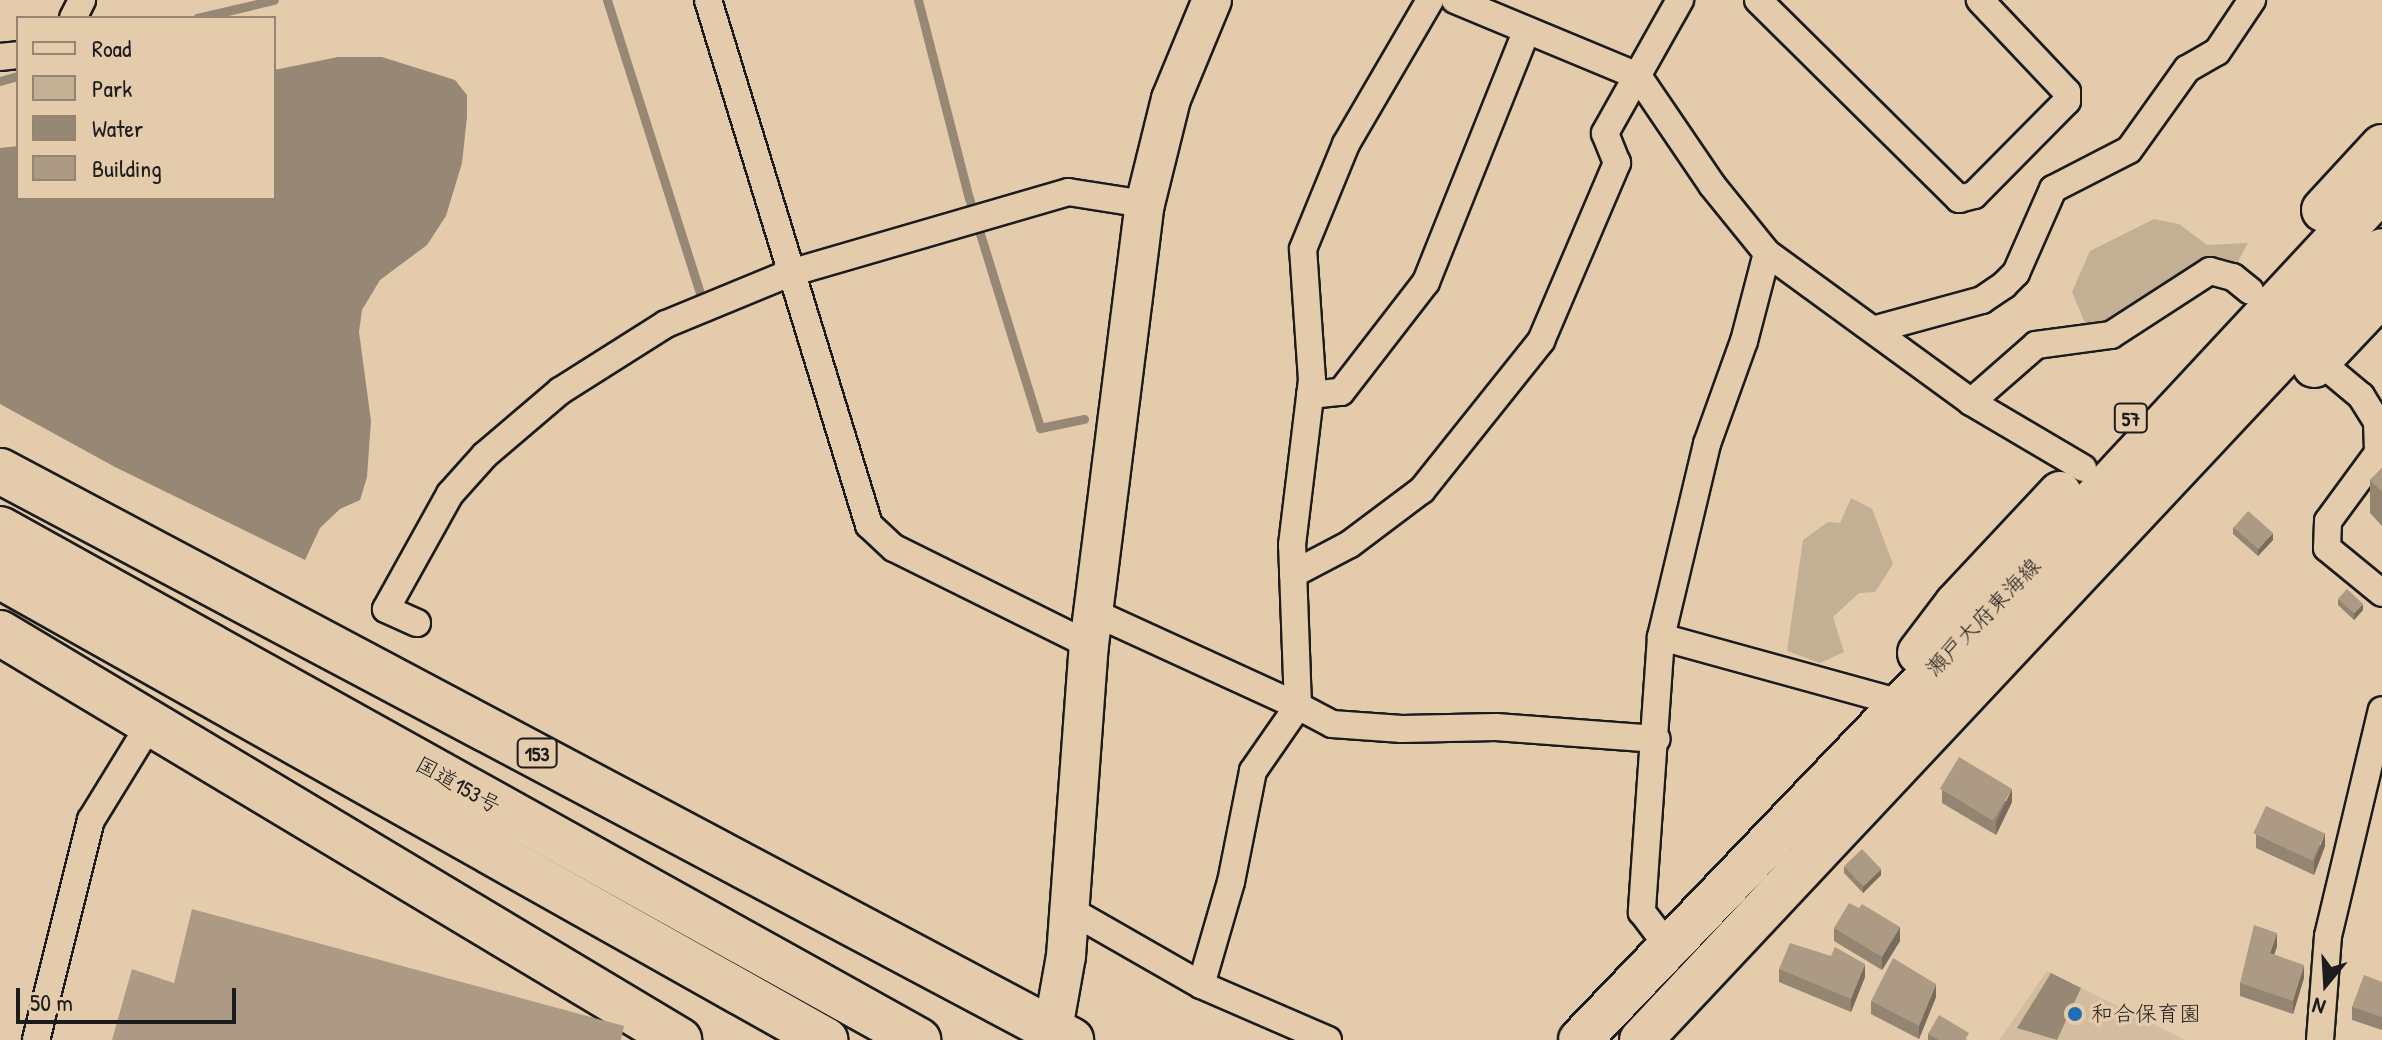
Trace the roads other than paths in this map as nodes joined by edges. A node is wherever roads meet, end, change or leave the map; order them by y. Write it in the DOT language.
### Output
graph roads {
  1 [pos="708,0"];
  2 [pos="1212,0"];
  3 [pos="1430,0"];
  4 [pos="1455,0"];
  5 [pos="1680,0"];
  6 [pos="1758,0"];
  7 [pos="1980,0"];
  8 [pos="2252,0"];
  9 [pos="1527,30"];
  10 [pos="1634,75"];
  11 [pos="2382,146"];
  12 [pos="2382,190"];
  13 [pos="1145,204"];
  14 [pos="2382,250"];
  15 [pos="1767,253"];
  16 [pos="790,273"];
  17 [pos="2250,291"];
  18 [pos="2382,294"];
  19 [pos="1876,329"];
  20 [pos="2319,361"];
  21 [pos="1310,395"];
  22 [pos="1971,402"];
  23 [pos="2083,468"];
  24 [pos="0,471"];
  25 [pos="0,529"];
  26 [pos="1293,574"];
  27 [pos="0,576"];
  28 [pos="2382,593"];
  29 [pos="417,623"];
  30 [pos="1092,629"];
  31 [pos="1998,632"];
  32 [pos="0,633"];
  33 [pos="1661,637"];
  34 [pos="1900,703"];
  35 [pos="1298,706"];
  36 [pos="2382,710"];
  37 [pos="150,724"];
  38 [pos="1657,739"];
  39 [pos="1906,755"];
  40 [pos="1070,910"];
  41 [pos="1670,949"];
  42 [pos="1201,985"];
  43 [pos="1059,1036"];
  44 [pos="36,1040"];
  45 [pos="679,1040"];
  46 [pos="825,1040"];
  47 [pos="918,1040"];
  48 [pos="1328,1040"];
  49 [pos="1580,1040"];
  50 [pos="1641,1040"];
  51 [pos="2320,1040"];
  1 -- 16 [label="street"];
  2 -- 13 [label="street"];
  3 -- 21 [label="street"];
  4 -- 9 [label="street"];
  5 -- 10 [label="street"];
  6 -- 7 [label="street"];
  8 -- 19 [label="street"];
  9 -- 10 [label="street"];
  9 -- 21 [label="street"];
  10 -- 15 [label="street"];
  10 -- 26 [label="street"];
  11 -- 17 [label="main road, 57"];
  12 -- 31 [label="main road, 瀬戸大府東海線 / 57"];
  13 -- 16 [label="street"];
  13 -- 30 [label="street"];
  14 -- 31 [label="main road, 瀬戸大府東海線 / 57"];
  15 -- 19 [label="street"];
  15 -- 33 [label="street"];
  16 -- 29 [label="street"];
  16 -- 30 [label="street"];
  17 -- 22 [label="street"];
  17 -- 23 [label="main road, 57"];
  18 -- 20 [label="main road, 57"];
  19 -- 22 [label="street"];
  20 -- 28 [label="street"];
  20 -- 39 [label="main road, 57"];
  21 -- 26 [label="street"];
  22 -- 23 [label="street"];
  23 -- 34 [label="main road, 57"];
  24 -- 43 [label="highway, 153"];
  25 -- 47 [label="highway, 国道153号"];
  26 -- 35 [label="street"];
  27 -- 46 [label="highway, 国道153号"];
  30 -- 35 [label="street"];
  30 -- 40 [label="street"];
  31 -- 34 [label="main road, 瀬戸大府東海線 / 57"];
  31 -- 39 [label="main road, 瀬戸大府東海線 / 57"];
  32 -- 37 [label="highway"];
  33 -- 34 [label="street"];
  33 -- 38 [label="street"];
  34 -- 41 [label="main road, 瀬戸大府東海線 / 57"];
  35 -- 38 [label="street"];
  35 -- 42 [label="street"];
  36 -- 51 [label="street"];
  37 -- 44 [label="street"];
  37 -- 45 [label="highway"];
  38 -- 41 [label="street"];
  39 -- 50 [label="main road, 瀬戸大府東海線 / 57"];
  40 -- 42 [label="street"];
  40 -- 43 [label="street"];
  41 -- 49 [label="main road, 瀬戸大府東海線 / 57"];
  42 -- 48 [label="street"];
}
